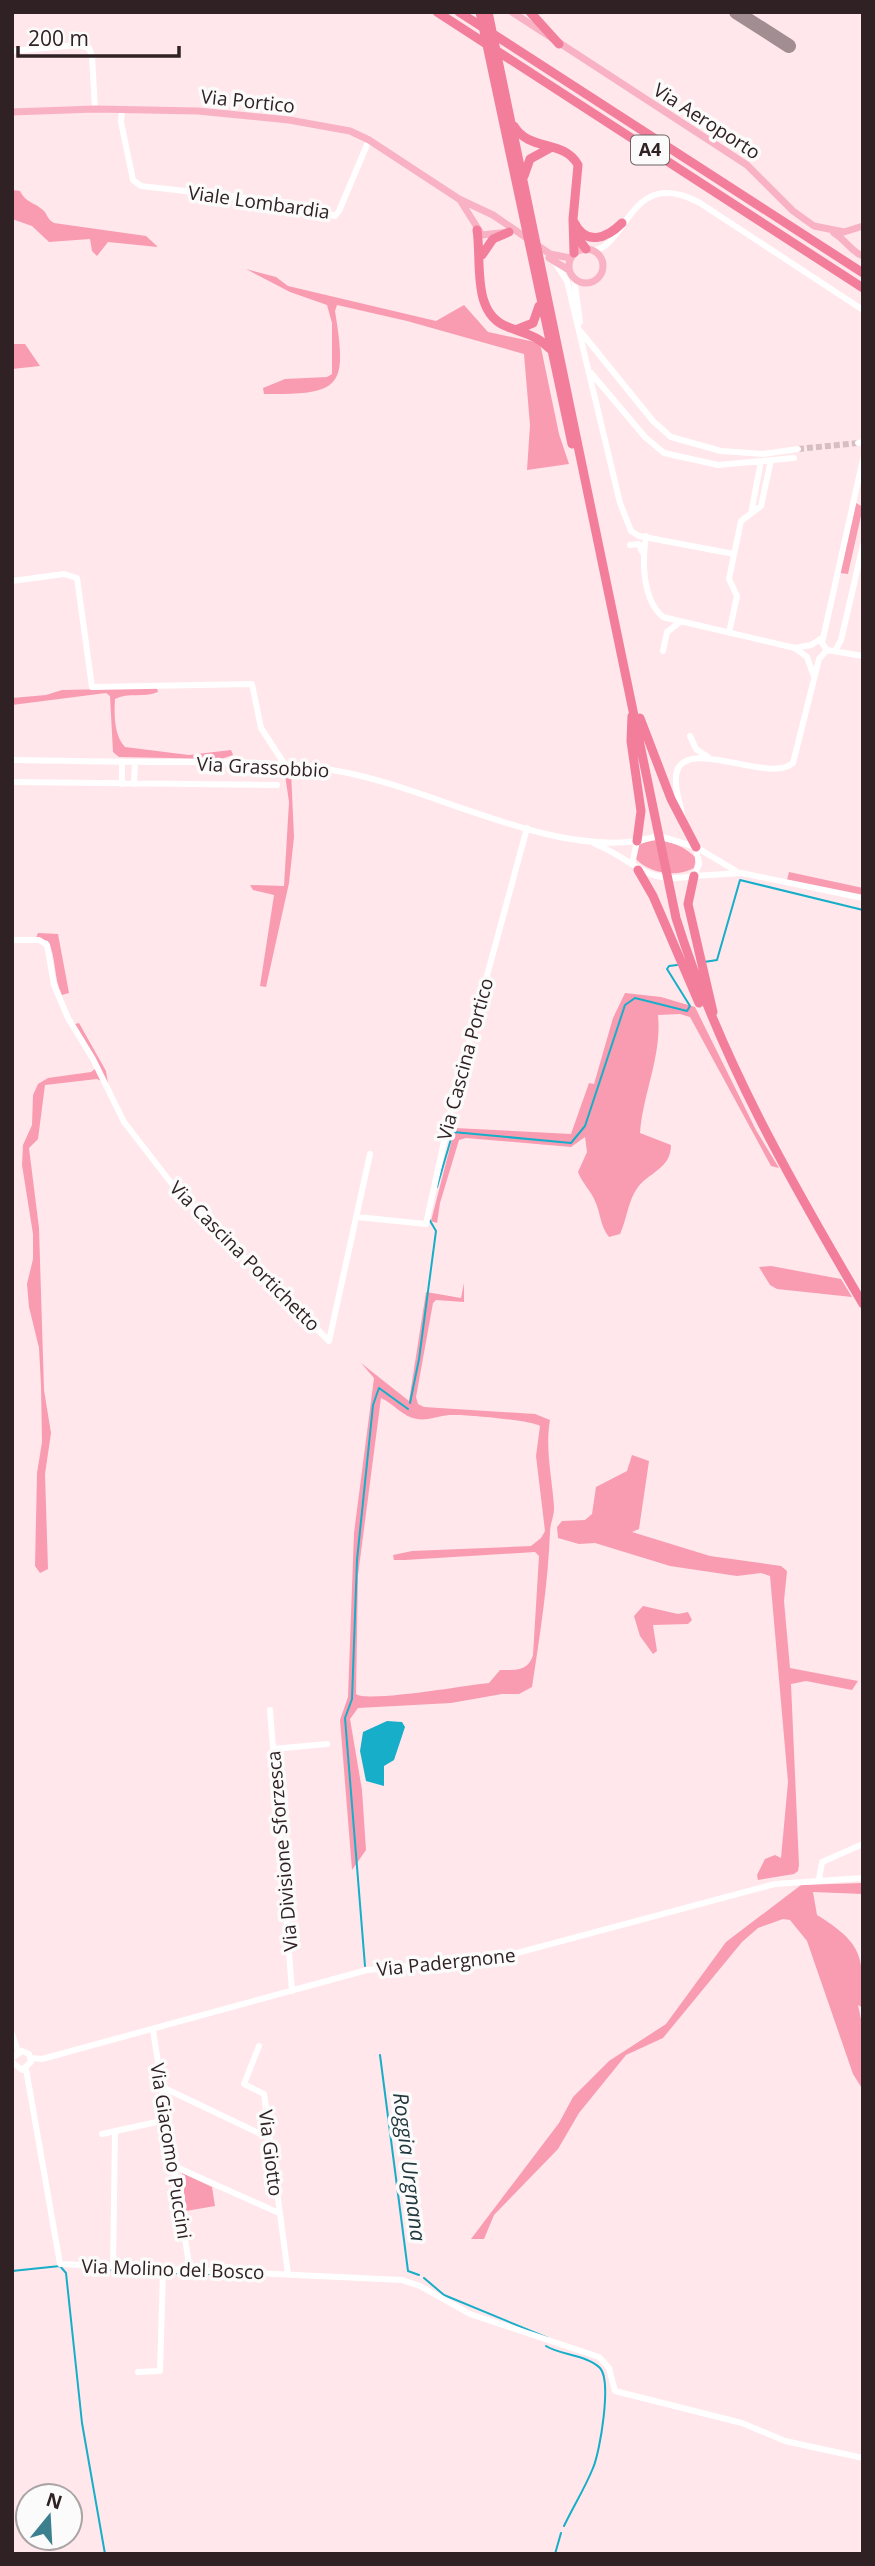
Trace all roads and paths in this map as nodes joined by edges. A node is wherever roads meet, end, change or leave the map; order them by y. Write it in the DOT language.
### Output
graph roads {
  1 [pos="437,12"];
  2 [pos="459,12"];
  3 [pos="480,12"];
  4 [pos="488,12"];
  5 [pos="512,12"];
  6 [pos="530,12"];
  7 [pos="559,44"];
  8 [pos="12,51"];
  9 [pos="495,64"];
  10 [pos="95,109"];
  11 [pos="122,109"];
  12 [pos="12,112"];
  13 [pos="511,121"];
  14 [pos="369,140"];
  15 [pos="552,147"];
  16 [pos="523,183"];
  17 [pos="460,199"];
  18 [pos="489,214"];
  19 [pos="573,219"];
  20 [pos="498,220"];
  21 [pos="622,223"];
  22 [pos="477,226"];
  23 [pos="863,226"];
  24 [pos="854,230"];
  25 [pos="830,231"];
  26 [pos="509,232"];
  27 [pos="573,232"];
  28 [pos="494,234"];
  29 [pos="851,246"];
  30 [pos="590,249"];
  31 [pos="534,254"];
  32 [pos="572,256"];
  33 [pos="863,256"];
  34 [pos="481,257"];
  35 [pos="553,260"];
  36 [pos="569,270"];
  37 [pos="863,273"];
  38 [pos="574,279"];
  39 [pos="863,288"];
  40 [pos="540,302"];
  41 [pos="863,310"];
  42 [pos="578,328"];
  43 [pos="513,329"];
  44 [pos="551,350"];
  45 [pos="603,358"];
  46 [pos="588,368"];
  47 [pos="798,449"];
  48 [pos="763,457"];
  49 [pos="794,458"];
  50 [pos="863,459"];
  51 [pos="771,460"];
  52 [pos="751,514"];
  53 [pos="646,536"];
  54 [pos="596,541"];
  55 [pos="630,545"];
  56 [pos="863,545"];
  57 [pos="643,554"];
  58 [pos="734,554"];
  59 [pos="12,581"];
  60 [pos="680,622"];
  61 [pos="729,633"];
  62 [pos="822,638"];
  63 [pos="841,640"];
  64 [pos="795,648"];
  65 [pos="663,651"];
  66 [pos="831,651"];
  67 [pos="854,654"];
  68 [pos="863,656"];
  69 [pos="814,676"];
  70 [pos="633,701"];
  71 [pos="690,736"];
  72 [pos="12,760"];
  73 [pos="713,760"];
  74 [pos="122,762"];
  75 [pos="135,762"];
  76 [pos="285,765"];
  77 [pos="12,782"];
  78 [pos="122,784"];
  79 [pos="134,784"];
  80 [pos="277,785"];
  81 [pos="684,823"];
  82 [pos="527,828"];
  83 [pos="587,841"];
  84 [pos="637,841"];
  85 [pos="696,847"];
  86 [pos="635,867"];
  87 [pos="741,873"];
  88 [pos="694,876"];
  89 [pos="863,898"];
  90 [pos="12,940"];
  91 [pos="720,1038"];
  92 [pos="370,1154"];
  93 [pos="356,1217"];
  94 [pos="863,1304"];
  95 [pos="270,1710"];
  96 [pos="327,1744"];
  97 [pos="273,1749"];
  98 [pos="863,1844"];
  99 [pos="863,1878"];
  100 [pos="818,1879"];
  101 [pos="292,1991"];
  102 [pos="153,2029"];
  103 [pos="12,2034"];
  104 [pos="259,2046"];
  105 [pos="19,2051"];
  106 [pos="31,2058"];
  107 [pos="12,2062"];
  108 [pos="26,2069"];
  109 [pos="160,2086"];
  110 [pos="166,2120"];
  111 [pos="115,2132"];
  112 [pos="102,2134"];
  113 [pos="269,2138"];
  114 [pos="174,2166"];
  115 [pos="279,2213"];
  116 [pos="113,2268"];
  117 [pos="163,2271"];
  118 [pos="190,2272"];
  119 [pos="288,2274"];
  120 [pos="138,2372"];
  121 [pos="863,2459"];
  1 -- 39 [label="highway, A4"];
  2 -- 37 [label="highway, A4"];
  3 -- 9 [label="highway"];
  4 -- 9 [label="highway"];
  5 -- 7 [label="main road, Via Aeroporto"];
  6 -- 7 [label="highway"];
  7 -- 25 [label="main road, Via Aeroporto"];
  8 -- 10 [label="street"];
  9 -- 13 [label="highway"];
  9 -- 31 [label="highway"];
  10 -- 11 [label="main road, Via Portico"];
  10 -- 12 [label="main road, Via Portico"];
  11 -- 14 [label="main road, Via Portico"];
  11 -- 14 [label="street, Viale Lombardia"];
  13 -- 15 [label="highway"];
  13 -- 16 [label="highway"];
  14 -- 17 [label="main road, Via Portico"];
  15 -- 16 [label="highway"];
  15 -- 19 [label="highway"];
  16 -- 31 [label="highway"];
  17 -- 18 [label="main road, Via Portico"];
  17 -- 22 [label="main road, Via Portico"];
  18 -- 20 [label="main road, Via Portico"];
  18 -- 22 [label="main road"];
  19 -- 21 [label="highway"];
  19 -- 27 [label="highway"];
  20 -- 28 [label="main road"];
  20 -- 32 [label="main road, Via Portico"];
  21 -- 30 [label="street"];
  21 -- 41 [label="street"];
  22 -- 28 [label="main road"];
  22 -- 34 [label="highway"];
  23 -- 24 [label="main road"];
  24 -- 25 [label="main road, Via Aeroporto"];
  24 -- 29 [label="main road"];
  25 -- 29 [label="main road, Via Aeroporto"];
  26 -- 28 [label="main road"];
  26 -- 34 [label="highway"];
  26 -- 35 [label="main road"];
  27 -- 30 [label="highway"];
  27 -- 32 [label="highway"];
  28 -- 34 [label="highway"];
  29 -- 33 [label="main road, Via Aeroporto"];
  30 -- 32 [label="main road"];
  30 -- 38 [label="main road"];
  31 -- 40 [label="highway"];
  31 -- 54 [label="highway"];
  32 -- 36 [label="main road"];
  34 -- 43 [label="highway"];
  35 -- 36 [label="main road"];
  35 -- 42 [label="street"];
  36 -- 38 [label="main road"];
  38 -- 45 [label="street"];
  40 -- 43 [label="highway"];
  40 -- 44 [label="highway"];
  42 -- 45 [label="street"];
  42 -- 46 [label="street"];
  43 -- 44 [label="highway"];
  44 -- 54 [label="highway"];
  45 -- 48 [label="street"];
  46 -- 48 [label="street"];
  46 -- 53 [label="street"];
  47 -- 48 [label="street"];
  48 -- 51 [label="street"];
  48 -- 52 [label="street"];
  49 -- 51 [label="street"];
  50 -- 62 [label="street"];
  51 -- 52 [label="street"];
  52 -- 58 [label="street"];
  53 -- 57 [label="street"];
  53 -- 58 [label="street"];
  54 -- 70 [label="highway"];
  55 -- 57 [label="street"];
  56 -- 63 [label="street"];
  57 -- 60 [label="street"];
  58 -- 61 [label="street"];
  59 -- 76 [label="street"];
  60 -- 61 [label="street"];
  60 -- 65 [label="street"];
  61 -- 64 [label="street"];
  62 -- 64 [label="street"];
  62 -- 66 [label="street"];
  63 -- 66 [label="street"];
  63 -- 67 [label="street"];
  64 -- 69 [label="street"];
  66 -- 67 [label="street"];
  66 -- 69 [label="street"];
  67 -- 68 [label="street"];
  69 -- 73 [label="street"];
  70 -- 81 [label="highway"];
  70 -- 84 [label="highway"];
  70 -- 91 [label="highway"];
  71 -- 73 [label="street"];
  72 -- 74 [label="street, Via Grassobbio"];
  73 -- 81 [label="street"];
  74 -- 75 [label="street, Via Grassobbio"];
  74 -- 78 [label="street"];
  75 -- 76 [label="street, Via Grassobbio"];
  75 -- 79 [label="street"];
  76 -- 82 [label="street, Via Grassobbio"];
  77 -- 78 [label="street"];
  78 -- 79 [label="street"];
  79 -- 80 [label="street"];
  81 -- 85 [label="highway"];
  82 -- 83 [label="street, Via Grassobbio"];
  82 -- 93 [label="street, Via Cascina Portico"];
  83 -- 84 [label="street"];
  83 -- 86 [label="street"];
  84 -- 85 [label="street"];
  84 -- 86 [label="street"];
  85 -- 87 [label="street"];
  85 -- 88 [label="street"];
  86 -- 88 [label="street"];
  86 -- 91 [label="highway"];
  87 -- 88 [label="street"];
  87 -- 89 [label="street"];
  88 -- 91 [label="highway"];
  90 -- 93 [label="street, Via Cascina Portichetto"];
  91 -- 94 [label="highway"];
  92 -- 93 [label="street"];
  95 -- 97 [label="street, Via Divisione Sforzesca"];
  96 -- 97 [label="street"];
  97 -- 101 [label="street, Via Divisione Sforzesca"];
  98 -- 100 [label="street"];
  99 -- 100 [label="street, Via Padergnone"];
  100 -- 101 [label="street, Via Padergnone"];
  101 -- 102 [label="street, Via Padergnone"];
  102 -- 106 [label="street, Via Padergnone"];
  102 -- 109 [label="street, Via Giacomo Puccini"];
  103 -- 105 [label="street"];
  104 -- 113 [label="street, Via Giotto"];
  105 -- 106 [label="street"];
  105 -- 107 [label="street"];
  106 -- 108 [label="street"];
  107 -- 108 [label="street"];
  108 -- 116 [label="street, Via Molino del Bosco"];
  109 -- 110 [label="street, Via Giacomo Puccini"];
  109 -- 113 [label="street"];
  110 -- 111 [label="street"];
  110 -- 114 [label="street, Via Giacomo Puccini"];
  111 -- 112 [label="street"];
  111 -- 116 [label="street"];
  113 -- 115 [label="street, Via Giotto"];
  114 -- 115 [label="street"];
  114 -- 118 [label="street, Via Giacomo Puccini"];
  115 -- 119 [label="street, Via Giotto"];
  116 -- 117 [label="street, Via Molino del Bosco"];
  117 -- 118 [label="street, Via Molino del Bosco"];
  117 -- 120 [label="street"];
  118 -- 119 [label="street, Via Molino del Bosco"];
  119 -- 121 [label="street, Via Molino del Bosco"];
}
